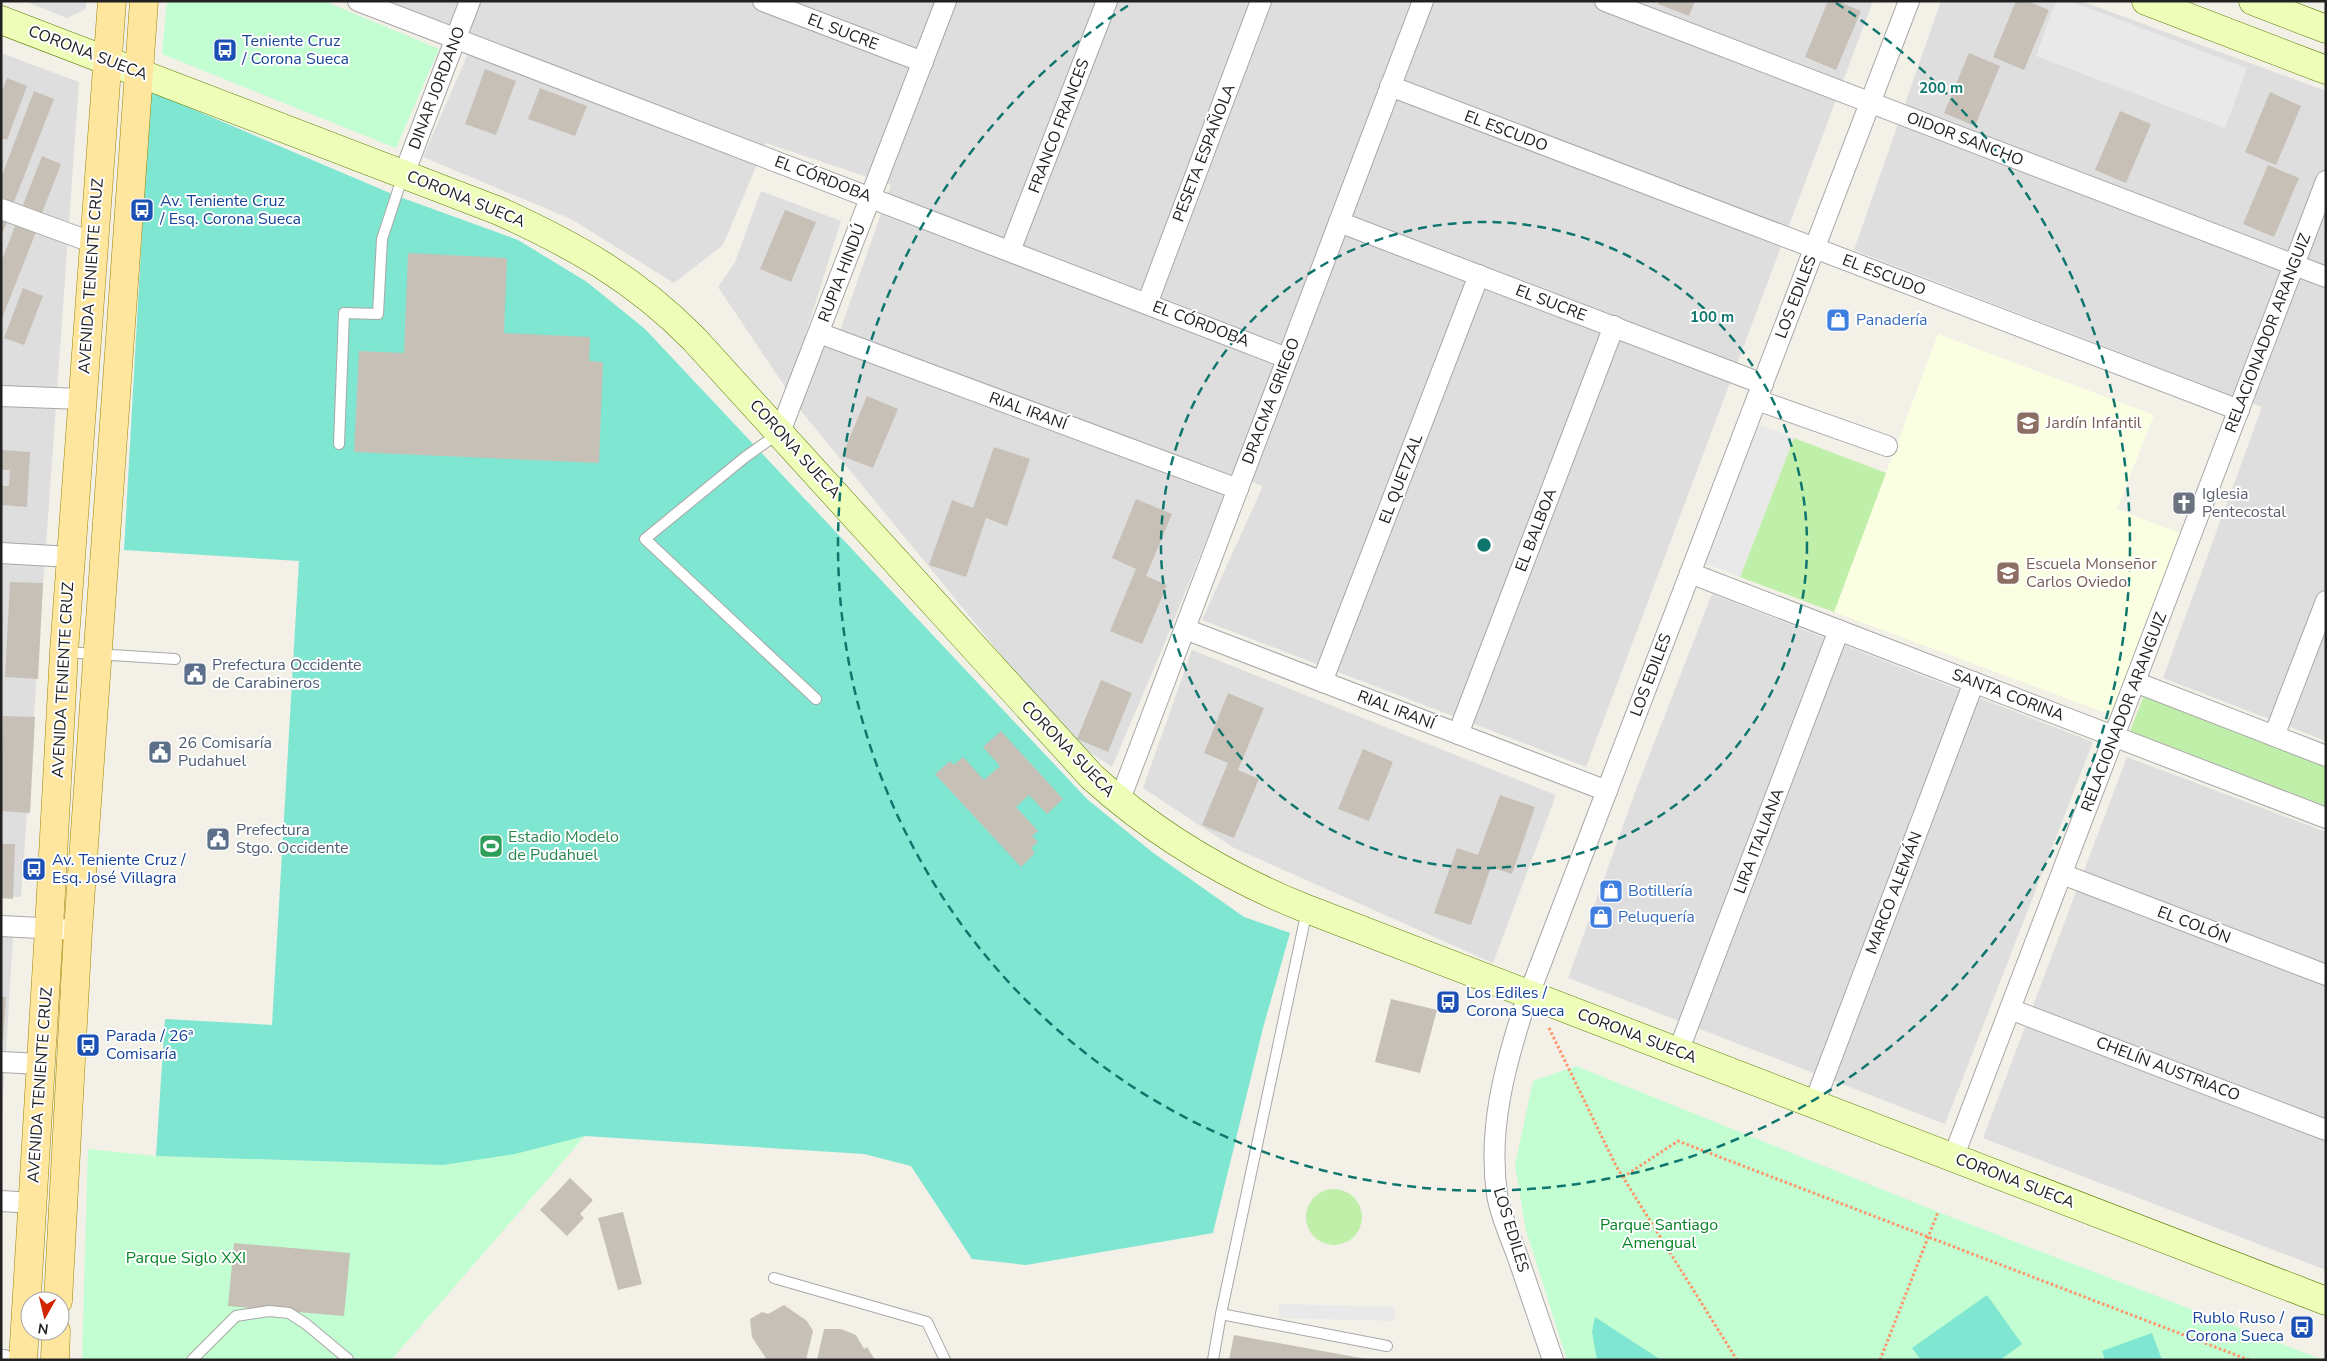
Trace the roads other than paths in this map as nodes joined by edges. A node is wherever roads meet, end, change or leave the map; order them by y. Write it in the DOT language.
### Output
graph roads {
  1 [pos="112,1"];
  2 [pos="144,1"];
  3 [pos="358,1"];
  4 [pos="470,1"];
  5 [pos="763,1"];
  6 [pos="946,1"];
  7 [pos="1107,1"];
  8 [pos="1262,1"];
  9 [pos="1422,1"];
  10 [pos="1605,1"];
  11 [pos="1909,1"];
  12 [pos="2146,1"];
  13 [pos="2253,1"];
  14 [pos="1,20"];
  15 [pos="2326,29"];
  16 [pos="456,38"];
  17 [pos="107,61"];
  18 [pos="923,62"];
  19 [pos="2326,70"];
  20 [pos="138,72"];
  21 [pos="1390,86"];
  22 [pos="1871,103"];
  23 [pos="404,174"];
  24 [pos="2326,181"];
  25 [pos="871,198"];
  26 [pos="1,209"];
  27 [pos="1339,222"];
  28 [pos="94,243"];
  29 [pos="1815,248"];
  30 [pos="1010,251"];
  31 [pos="2294,265"];
  32 [pos="1479,275"];
  33 [pos="2326,277"];
  34 [pos="1147,304"];
  35 [pos="1614,326"];
  36 [pos="819,333"];
  37 [pos="1287,358"];
  38 [pos="1760,392"];
  39 [pos="1,396"];
  40 [pos="82,399"];
  41 [pos="2239,410"];
  42 [pos="780,432"];
  43 [pos="340,444"];
  44 [pos="1887,446"];
  45 [pos="1238,489"];
  46 [pos="1,553"];
  47 [pos="71,557"];
  48 [pos="1690,573"];
  49 [pos="2326,600"];
  50 [pos="1185,629"];
  51 [pos="1839,630"];
  52 [pos="64,652"];
  53 [pos="99,654"];
  54 [pos="175,659"];
  55 [pos="1322,682"];
  56 [pos="1974,682"];
  57 [pos="2135,682"];
  58 [pos="816,699"];
  59 [pos="1458,734"];
  60 [pos="2114,736"];
  61 [pos="2274,736"];
  62 [pos="2326,756"];
  63 [pos="1607,792"];
  64 [pos="1119,802"];
  65 [pos="2326,818"];
  66 [pos="2062,874"];
  67 [pos="1307,909"];
  68 [pos="1,926"];
  69 [pos="50,929"];
  70 [pos="78,930"];
  71 [pos="2326,975"];
  72 [pos="1529,994"];
  73 [pos="2010,1009"];
  74 [pos="1678,1052"];
  75 [pos="1,1062"];
  76 [pos="41,1064"];
  77 [pos="1814,1104"];
  78 [pos="2326,1130"];
  79 [pos="1954,1158"];
  80 [pos="1,1201"];
  81 [pos="32,1203"];
  82 [pos="774,1278"];
  83 [pos="59,1291"];
  84 [pos="2326,1301"];
  85 [pos="1221,1314"];
  86 [pos="56,1341"];
  87 [pos="1387,1346"];
  88 [pos="348,1359"];
  89 [pos="23,1360"];
  90 [pos="55,1360"];
  91 [pos="192,1360"];
  92 [pos="946,1360"];
  93 [pos="1213,1360"];
  94 [pos="1553,1360"];
  1 -- 17 [label="main road, AVENIDA TENIENTE CRUZ"];
  2 -- 20 [label="main road, AVENIDA TENIENTE CRUZ"];
  3 -- 16 [label="street, EL CÓRDOBA"];
  4 -- 16 [label="street, DINAR JORDANO"];
  5 -- 18 [label="street, EL SUCRE"];
  6 -- 18 [label="street, RUPIA HINDÚ"];
  7 -- 30 [label="street, FRANCO FRANCES"];
  8 -- 34 [label="street, PESETA ESPAÑOLA"];
  9 -- 21 [label="street, DRACMA GRIEGO"];
  10 -- 22 [label="street, OIDOR SANCHO"];
  11 -- 22 [label="street, LOS EDILES"];
  12 -- 19 [label="street"];
  13 -- 15 [label="street"];
  14 -- 17 [label="street, CORONA SUECA"];
  16 -- 23 [label="street, DINAR JORDANO"];
  16 -- 25 [label="street, EL CÓRDOBA"];
  17 -- 20 [label="street, CORONA SUECA"];
  17 -- 28 [label="main road, AVENIDA TENIENTE CRUZ"];
  18 -- 25 [label="street, RUPIA HINDÚ"];
  20 -- 23 [label="street, CORONA SUECA"];
  20 -- 53 [label="main road, AVENIDA TENIENTE CRUZ"];
  21 -- 27 [label="street, DRACMA GRIEGO"];
  21 -- 29 [label="street, EL ESCUDO"];
  22 -- 29 [label="street, LOS EDILES"];
  22 -- 31 [label="street, OIDOR SANCHO"];
  23 -- 42 [label="street, CORONA SUECA"];
  23 -- 43 [label="lane"];
  24 -- 31 [label="street, RELACIONADOR ARANGUIZ"];
  25 -- 30 [label="street, EL CÓRDOBA"];
  25 -- 36 [label="street, RUPIA HINDÚ"];
  26 -- 28 [label="street"];
  27 -- 32 [label="street, EL SUCRE"];
  27 -- 37 [label="street, DRACMA GRIEGO"];
  28 -- 40 [label="main road, AVENIDA TENIENTE CRUZ"];
  29 -- 38 [label="street, LOS EDILES"];
  29 -- 41 [label="street, EL ESCUDO"];
  30 -- 34 [label="street, EL CÓRDOBA"];
  31 -- 33 [label="street, OIDOR SANCHO"];
  31 -- 41 [label="street, RELACIONADOR ARANGUIZ"];
  32 -- 35 [label="street, EL SUCRE"];
  32 -- 55 [label="street, EL QUETZAL"];
  34 -- 37 [label="street, EL CÓRDOBA"];
  35 -- 38 [label="street, EL SUCRE"];
  35 -- 59 [label="street, EL BALBOA"];
  36 -- 42 [label="street, RUPIA HINDÚ"];
  36 -- 45 [label="street, RIAL IRANÍ"];
  37 -- 45 [label="street, DRACMA GRIEGO"];
  38 -- 44 [label="street, EL SUCRE"];
  38 -- 48 [label="street, LOS EDILES"];
  39 -- 40 [label="street"];
  40 -- 47 [label="main road, AVENIDA TENIENTE CRUZ"];
  41 -- 57 [label="street, RELACIONADOR ARANGUIZ"];
  42 -- 58 [label="lane"];
  42 -- 64 [label="street, CORONA SUECA"];
  45 -- 50 [label="street, DRACMA GRIEGO"];
  46 -- 47 [label="street"];
  47 -- 52 [label="main road, AVENIDA TENIENTE CRUZ"];
  48 -- 51 [label="street, SANTA CORINA"];
  48 -- 63 [label="street, LOS EDILES"];
  49 -- 61 [label="street"];
  50 -- 55 [label="street, RIAL IRANÍ"];
  50 -- 64 [label="street, DRACMA GRIEGO"];
  51 -- 56 [label="street, SANTA CORINA"];
  51 -- 74 [label="street, LIRA ITALIANA"];
  52 -- 53 [label="lane"];
  52 -- 69 [label="main road, AVENIDA TENIENTE CRUZ"];
  53 -- 54 [label="lane"];
  53 -- 70 [label="main road, AVENIDA TENIENTE CRUZ"];
  55 -- 59 [label="street, RIAL IRANÍ"];
  56 -- 60 [label="street, SANTA CORINA"];
  56 -- 77 [label="street, MARCO ALEMÁN"];
  57 -- 60 [label="street, RELACIONADOR ARANGUIZ"];
  57 -- 61 [label="street"];
  59 -- 63 [label="street, RIAL IRANÍ"];
  60 -- 65 [label="street, SANTA CORINA"];
  60 -- 66 [label="street, RELACIONADOR ARANGUIZ"];
  61 -- 62 [label="street"];
  63 -- 72 [label="street, LOS EDILES"];
  64 -- 67 [label="street, CORONA SUECA"];
  66 -- 71 [label="street, EL COLÓN"];
  66 -- 73 [label="street, RELACIONADOR ARANGUIZ"];
  67 -- 72 [label="street, CORONA SUECA"];
  67 -- 85 [label="lane"];
  68 -- 69 [label="street"];
  69 -- 70 [label="street"];
  69 -- 76 [label="main road, AVENIDA TENIENTE CRUZ"];
  70 -- 83 [label="main road, AVENIDA TENIENTE CRUZ"];
  72 -- 74 [label="street, CORONA SUECA"];
  72 -- 94 [label="street, LOS EDILES"];
  73 -- 78 [label="street, CHELÍN AUSTRIACO"];
  73 -- 79 [label="street, RELACIONADOR ARANGUIZ"];
  74 -- 77 [label="street, CORONA SUECA"];
  75 -- 76 [label="street"];
  76 -- 81 [label="main road, AVENIDA TENIENTE CRUZ"];
  77 -- 79 [label="street, CORONA SUECA"];
  79 -- 84 [label="street, CORONA SUECA"];
  80 -- 81 [label="street"];
  81 -- 89 [label="main road, AVENIDA TENIENTE CRUZ"];
  82 -- 92 [label="lane"];
  85 -- 87 [label="lane"];
  85 -- 93 [label="lane"];
  86 -- 90 [label="main road"];
  88 -- 91 [label="lane"];
}
